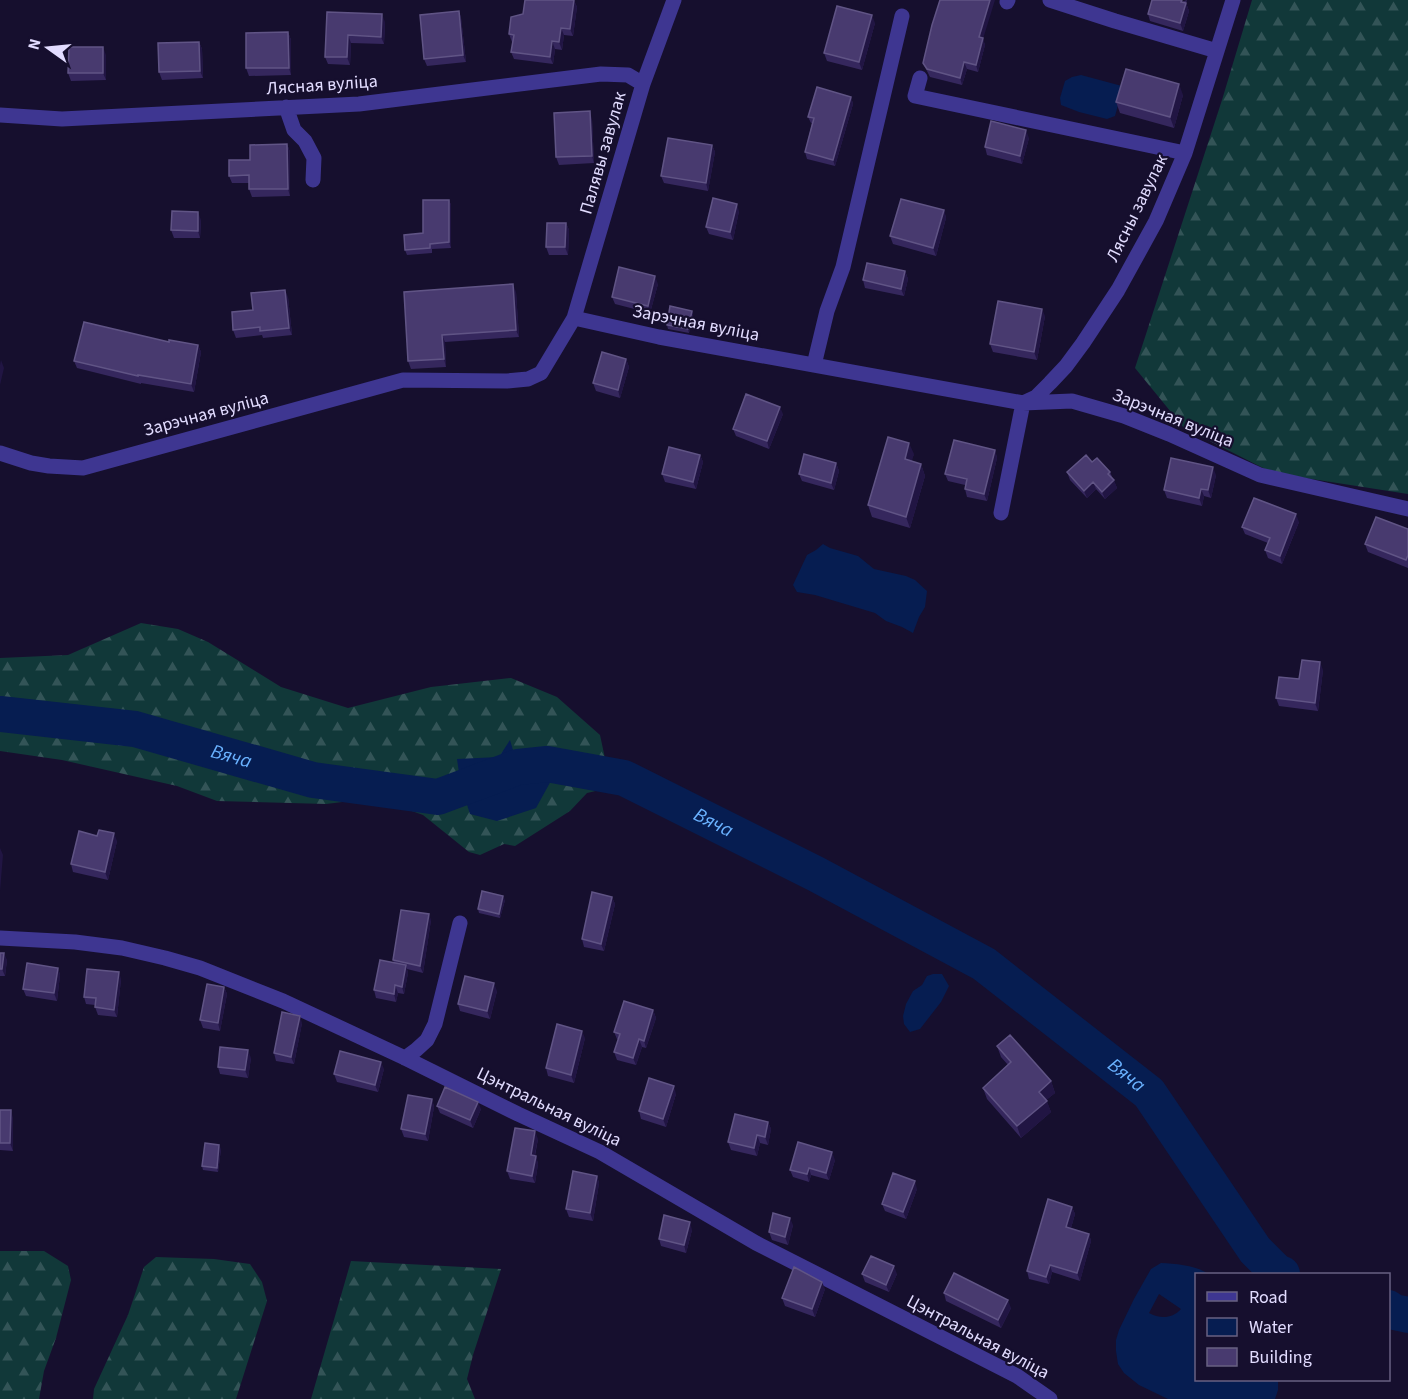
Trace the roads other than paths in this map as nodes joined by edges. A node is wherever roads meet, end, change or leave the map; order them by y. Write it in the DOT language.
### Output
graph roads {
  1 [pos="674,0"];
  2 [pos="1050,0"];
  3 [pos="1233,0"];
  4 [pos="902,16"];
  5 [pos="1217,51"];
  6 [pos="920,78"];
  7 [pos="643,84"];
  8 [pos="286,107"];
  9 [pos="0,115"];
  10 [pos="1185,153"];
  11 [pos="313,180"];
  12 [pos="574,318"];
  13 [pos="814,365"];
  14 [pos="1023,403"];
  15 [pos="0,453"];
  16 [pos="1408,510"];
  17 [pos="1000,513"];
  18 [pos="460,923"];
  19 [pos="0,938"];
  20 [pos="405,1058"];
  21 [pos="1050,1399"];
  1 -- 7 [label="street, Палявы завулак"];
  2 -- 5 [label="street"];
  3 -- 5 [label="street, Лясны завулак"];
  4 -- 13 [label="street"];
  5 -- 10 [label="street, Лясны завулак"];
  6 -- 10 [label="street"];
  7 -- 8 [label="street, Лясная вуліца"];
  7 -- 12 [label="street, Палявы завулак"];
  8 -- 9 [label="street, Лясная вуліца"];
  8 -- 11 [label="street"];
  10 -- 14 [label="street, Лясны завулак"];
  12 -- 13 [label="street, Зарэчная вуліца"];
  12 -- 15 [label="street, Зарэчная вуліца"];
  13 -- 14 [label="street, Зарэчная вуліца"];
  14 -- 16 [label="street, Зарэчная вуліца"];
  14 -- 17 [label="street"];
  18 -- 20 [label="street"];
  19 -- 20 [label="street, Цэнтральная вуліца"];
  20 -- 21 [label="street, Цэнтральная вуліца"];
}
